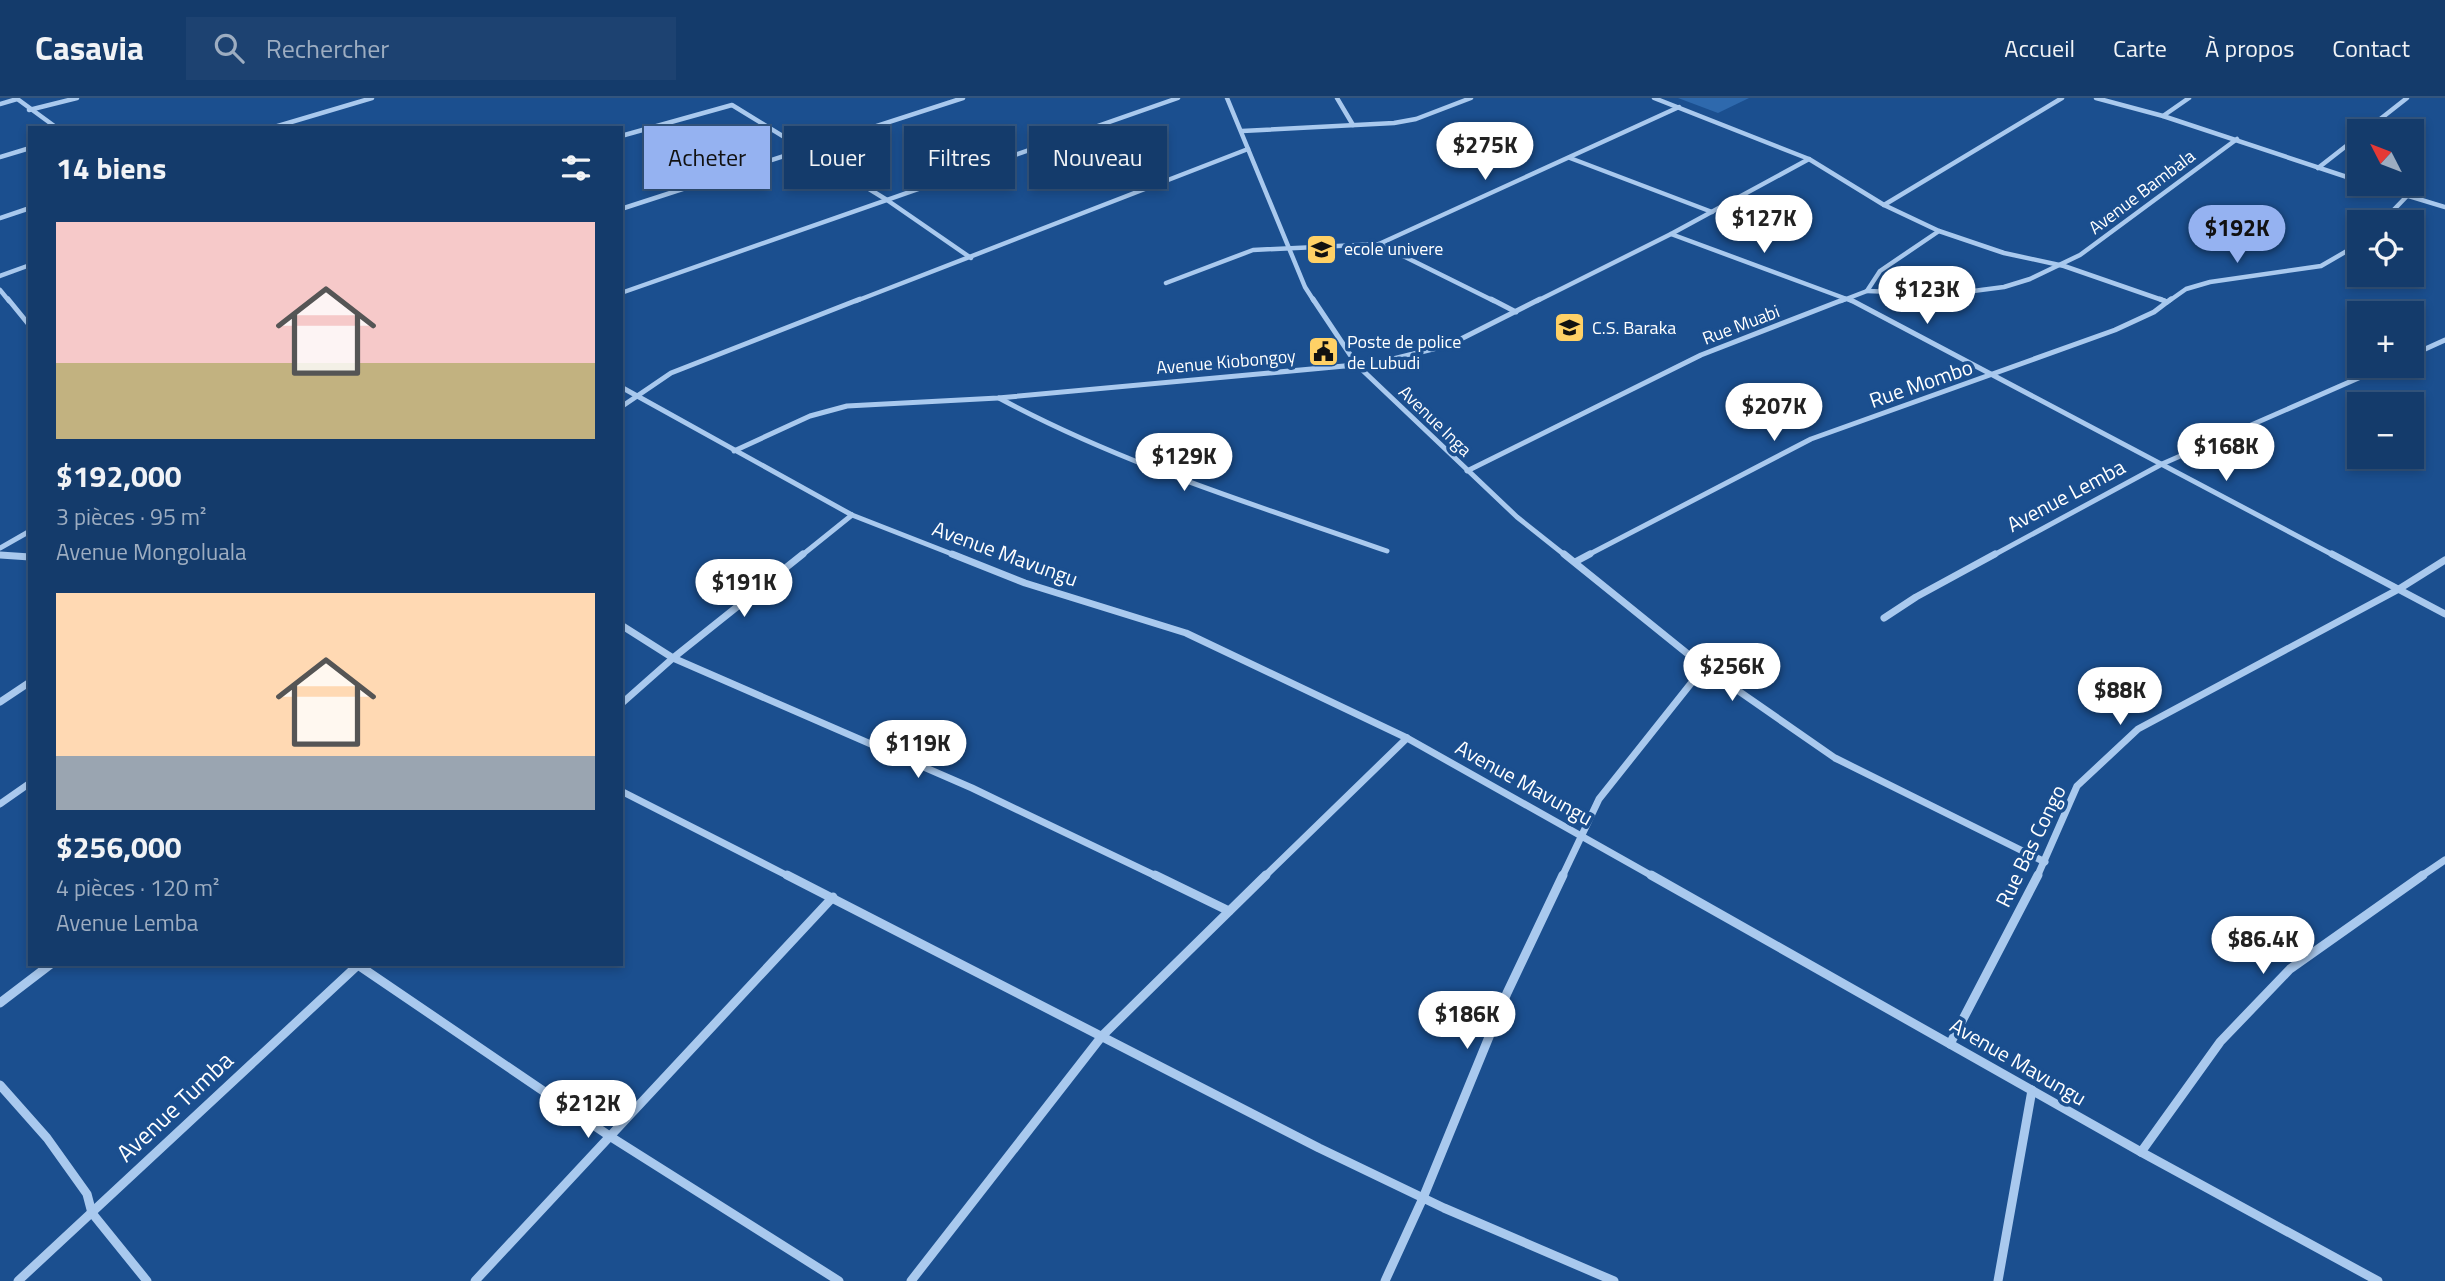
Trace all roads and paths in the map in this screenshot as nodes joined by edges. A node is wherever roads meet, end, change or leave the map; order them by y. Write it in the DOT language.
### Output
graph roads {
  1 [pos="77,98"];
  2 [pos="372,98"];
  3 [pos="963,98"];
  4 [pos="1178,98"];
  5 [pos="1227,98"];
  6 [pos="1337,98"];
  7 [pos="1471,98"];
  8 [pos="1654,98"];
  9 [pos="2062,98"];
  10 [pos="2096,98"];
  11 [pos="2189,98"];
  12 [pos="2407,98"];
  13 [pos="17,99"];
  14 [pos="0,104"];
  15 [pos="1679,107"];
  16 [pos="29,110"];
  17 [pos="2164,116"];
  18 [pos="2380,119"];
  19 [pos="1353,125"];
  20 [pos="54,126"];
  21 [pos="281,126"];
  22 [pos="873,126"];
  23 [pos="1242,131"];
  24 [pos="623,135"];
  25 [pos="784,136"];
  26 [pos="2237,139"];
  27 [pos="2347,145"];
  28 [pos="28,149"];
  29 [pos="1248,149"];
  30 [pos="784,154"];
  31 [pos="0,157"];
  32 [pos="1570,158"];
  33 [pos="1809,159"];
  34 [pos="2318,168"];
  35 [pos="2347,177"];
  36 [pos="869,189"];
  37 [pos="2407,196"];
  38 [pos="887,200"];
  39 [pos="1884,205"];
  40 [pos="2445,207"];
  41 [pos="623,208"];
  42 [pos="28,209"];
  43 [pos="2394,210"];
  44 [pos="1712,212"];
  45 [pos="0,218"];
  46 [pos="1939,231"];
  47 [pos="1671,234"];
  48 [pos="1379,244"];
  49 [pos="1288,247"];
  50 [pos="2347,251"];
  51 [pos="971,258"];
  52 [pos="28,266"];
  53 [pos="2064,266"];
  54 [pos="0,276"];
  55 [pos="1166,283"];
  56 [pos="0,290"];
  57 [pos="1867,291"];
  58 [pos="623,292"];
  59 [pos="9,299"];
  60 [pos="1847,299"];
  61 [pos="0,302"];
  62 [pos="2168,302"];
  63 [pos="1516,312"];
  64 [pos="28,323"];
  65 [pos="2445,340"];
  66 [pos="2424,350"];
  67 [pos="1357,365"];
  68 [pos="1994,375"];
  69 [pos="2359,378"];
  70 [pos="623,388"];
  71 [pos="641,397"];
  72 [pos="998,398"];
  73 [pos="623,406"];
  74 [pos="734,451"];
  75 [pos="2162,464"];
  76 [pos="1467,471"];
  77 [pos="852,515"];
  78 [pos="28,532"];
  79 [pos="0,548"];
  80 [pos="1387,551"];
  81 [pos="0,555"];
  82 [pos="28,557"];
  83 [pos="2445,560"];
  84 [pos="1575,562"];
  85 [pos="2399,589"];
  86 [pos="2445,614"];
  87 [pos="1884,618"];
  88 [pos="623,626"];
  89 [pos="673,658"];
  90 [pos="1704,667"];
  91 [pos="28,683"];
  92 [pos="0,702"];
  93 [pos="623,702"];
  94 [pos="1407,738"];
  95 [pos="28,784"];
  96 [pos="623,792"];
  97 [pos="0,804"];
  98 [pos="1582,835"];
  99 [pos="2445,860"];
  100 [pos="2045,862"];
  101 [pos="833,897"];
  102 [pos="1229,911"];
  103 [pos="48,966"];
  104 [pos="358,966"];
  105 [pos="360,966"];
  106 [pos="0,1003"];
  107 [pos="1102,1037"];
  108 [pos="1950,1044"];
  109 [pos="0,1085"];
  110 [pos="2032,1090"];
  111 [pos="611,1137"];
  112 [pos="2141,1152"];
  113 [pos="1423,1198"];
  114 [pos="92,1213"];
  115 [pos="18,1281"];
  116 [pos="147,1281"];
  117 [pos="475,1281"];
  118 [pos="839,1281"];
  119 [pos="911,1281"];
  120 [pos="1385,1281"];
  121 [pos="1615,1281"];
  122 [pos="1998,1281"];
  123 [pos="2378,1281"];
  1 -- 16 [label="street"];
  2 -- 21 [label="street"];
  3 -- 22 [label="street"];
  4 -- 38 [label="street"];
  5 -- 23 [label="street, Avenue Inga"];
  6 -- 19 [label="street"];
  7 -- 19 [label="street"];
  8 -- 15 [label="street"];
  9 -- 39 [label="street"];
  10 -- 17 [label="street"];
  11 -- 17 [label="street"];
  12 -- 18 [label="street"];
  13 -- 14 [label="street"];
  13 -- 16 [label="street"];
  15 -- 32 [label="street"];
  15 -- 33 [label="street"];
  16 -- 20 [label="street"];
  17 -- 26 [label="street"];
  19 -- 23 [label="street"];
  23 -- 29 [label="street, Avenue Inga"];
  24 -- 25 [label="street"];
  26 -- 34 [label="street"];
  26 -- 53 [label="street, Avenue Bambala"];
  27 -- 34 [label="street"];
  28 -- 31 [label="street"];
  29 -- 49 [label="street, Avenue Inga"];
  29 -- 51 [label="street"];
  30 -- 41 [label="street"];
  32 -- 44 [label="street"];
  32 -- 48 [label="street"];
  33 -- 39 [label="street"];
  33 -- 44 [label="street, Avenue Kiobongoy"];
  34 -- 35 [label="street"];
  36 -- 38 [label="street"];
  37 -- 40 [label="street"];
  37 -- 43 [label="street"];
  38 -- 51 [label="street"];
  38 -- 58 [label="street"];
  39 -- 46 [label="street"];
  42 -- 45 [label="street"];
  44 -- 47 [label="street, Avenue Kiobongoy"];
  46 -- 53 [label="street"];
  46 -- 57 [label="street, Rue Muabi"];
  47 -- 60 [label="street"];
  47 -- 63 [label="street, Avenue Kiobongoy"];
  48 -- 49 [label="street"];
  48 -- 63 [label="street"];
  49 -- 55 [label="street"];
  49 -- 67 [label="street, Avenue Inga"];
  50 -- 62 [label="street, Rue Mombo"];
  51 -- 71 [label="street"];
  52 -- 54 [label="street"];
  53 -- 57 [label="street, Avenue Bambala"];
  53 -- 62 [label="street"];
  56 -- 59 [label="street"];
  57 -- 60 [label="street, Rue Muabi"];
  59 -- 61 [label="street"];
  59 -- 64 [label="street"];
  60 -- 68 [label="street"];
  60 -- 76 [label="street, Rue Muabi"];
  62 -- 68 [label="street, Rue Mombo"];
  63 -- 67 [label="street, Avenue Kiobongoy"];
  65 -- 66 [label="street"];
  67 -- 72 [label="street, Avenue Kiobongoy"];
  67 -- 76 [label="street, Avenue Inga"];
  68 -- 75 [label="street"];
  68 -- 84 [label="street, Rue Mombo"];
  69 -- 75 [label="street, Avenue Lemba"];
  70 -- 71 [label="street, Avenue Mavungu"];
  71 -- 73 [label="street"];
  71 -- 74 [label="street, Avenue Mavungu"];
  72 -- 74 [label="street, Avenue Kiobongoy"];
  72 -- 80 [label="street"];
  74 -- 77 [label="street, Avenue Mavungu"];
  75 -- 85 [label="street"];
  75 -- 87 [label="street, Avenue Lemba"];
  76 -- 84 [label="street, Avenue Inga"];
  77 -- 89 [label="street"];
  77 -- 94 [label="street, Avenue Mavungu"];
  78 -- 79 [label="street"];
  81 -- 82 [label="street"];
  83 -- 85 [label="street, Rue Bas Congo"];
  84 -- 90 [label="street, Avenue Inga"];
  85 -- 86 [label="street"];
  85 -- 100 [label="street, Rue Bas Congo"];
  88 -- 89 [label="street"];
  89 -- 93 [label="street"];
  89 -- 102 [label="street"];
  90 -- 98 [label="street"];
  90 -- 100 [label="street, Avenue Inga"];
  91 -- 92 [label="street"];
  94 -- 98 [label="street, Avenue Mavungu"];
  94 -- 102 [label="street"];
  95 -- 97 [label="street"];
  96 -- 101 [label="street"];
  98 -- 108 [label="street, Avenue Mavungu"];
  98 -- 113 [label="street"];
  99 -- 112 [label="street"];
  100 -- 108 [label="street, Rue Bas Congo"];
  101 -- 107 [label="street"];
  101 -- 111 [label="street"];
  102 -- 107 [label="street"];
  103 -- 106 [label="street"];
  104 -- 114 [label="street, Avenue Tumba"];
  105 -- 111 [label="street"];
  107 -- 113 [label="street"];
  107 -- 119 [label="street"];
  108 -- 110 [label="street, Avenue Mavungu"];
  109 -- 114 [label="street"];
  110 -- 112 [label="street, Avenue Mavungu"];
  110 -- 122 [label="street"];
  111 -- 117 [label="street"];
  111 -- 118 [label="street"];
  112 -- 123 [label="street, Avenue Mavungu"];
  113 -- 120 [label="street"];
  113 -- 121 [label="street"];
  114 -- 115 [label="street, Avenue Tumba"];
  114 -- 116 [label="street"];
}
